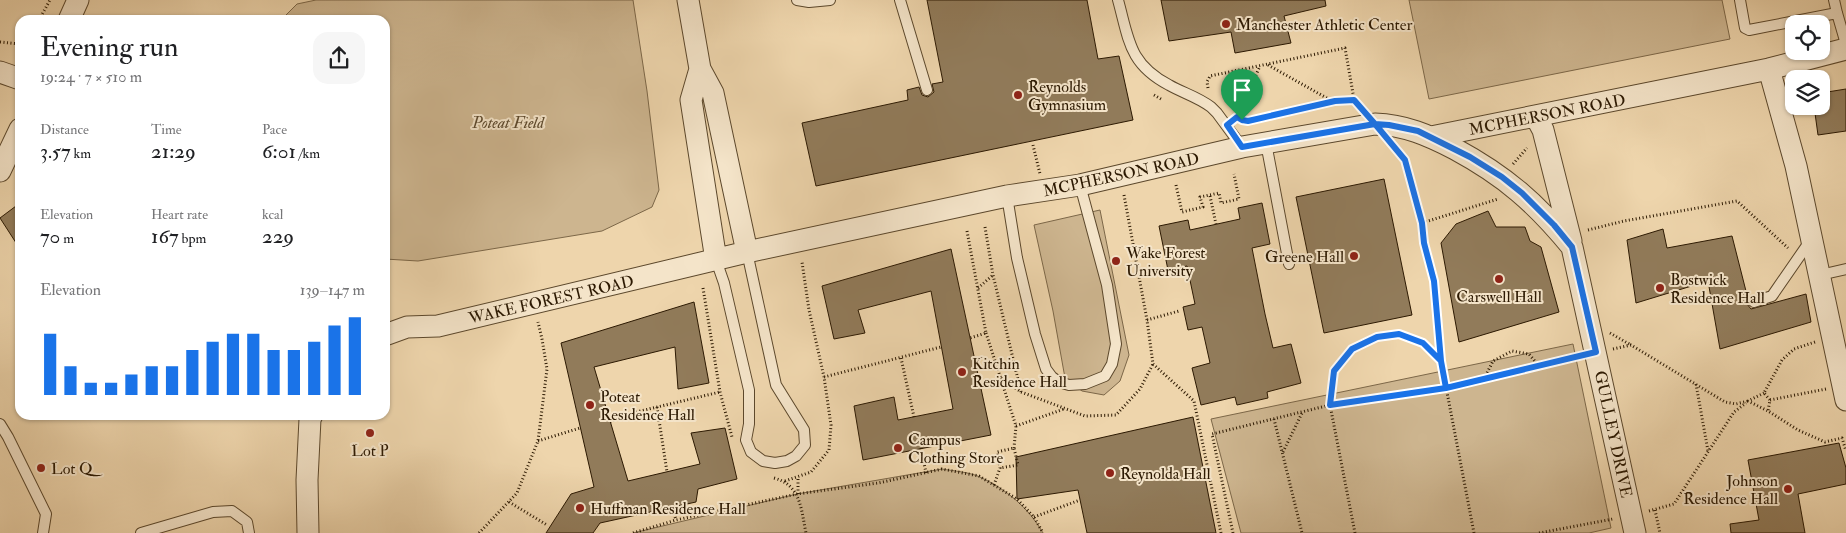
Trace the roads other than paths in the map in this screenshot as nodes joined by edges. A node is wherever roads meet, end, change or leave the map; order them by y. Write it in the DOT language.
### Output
graph roads {
  1 [pos="78,0"];
  2 [pos="688,0"];
  3 [pos="797,0"];
  4 [pos="830,0"];
  5 [pos="900,0"];
  6 [pos="1118,0"];
  7 [pos="1740,0"];
  8 [pos="1834,0"];
  9 [pos="1836,13"];
  10 [pos="71,15"];
  11 [pos="1846,44"];
  12 [pos="1846,49"];
  13 [pos="700,69"];
  14 [pos="1769,69"];
  15 [pos="0,72"];
  16 [pos="15,77"];
  17 [pos="927,90"];
  18 [pos="1539,123"];
  19 [pos="1431,136"];
  20 [pos="15,140"];
  21 [pos="1266,144"];
  22 [pos="1242,147"];
  23 [pos="0,171"];
  24 [pos="1080,185"];
  25 [pos="1006,196"];
  26 [pos="1812,238"];
  27 [pos="1570,241"];
  28 [pos="748,252"];
  29 [pos="716,260"];
  30 [pos="1289,264"];
  31 [pos="1846,269"];
  32 [pos="1820,275"];
  33 [pos="1754,302"];
  34 [pos="390,333"];
  35 [pos="1844,393"];
  36 [pos="310,420"];
  37 [pos="0,424"];
  38 [pos="1633,523"];
  39 [pos="43,533"];
  40 [pos="141,533"];
  41 [pos="249,533"];
  42 [pos="308,533"];
  1 -- 10 [label="street"];
  2 -- 13 [label="street"];
  3 -- 4 [label="lane"];
  5 -- 17 [label="lane"];
  6 -- 22 [label="lane"];
  7 -- 9 [label="lane"];
  8 -- 9 [label="lane"];
  9 -- 11 [label="lane"];
  12 -- 14 [label="street, MCPHERSON ROAD"];
  13 -- 28 [label="street"];
  13 -- 29 [label="street"];
  14 -- 18 [label="street, MCPHERSON ROAD"];
  14 -- 26 [label="street"];
  15 -- 16 [label="street"];
  18 -- 19 [label="street, MCPHERSON ROAD"];
  18 -- 27 [label="street, GULLEY DRIVE"];
  19 -- 21 [label="street, MCPHERSON ROAD"];
  19 -- 27 [label="street, GULLEY DRIVE"];
  20 -- 23 [label="street"];
  21 -- 22 [label="street, MCPHERSON ROAD"];
  21 -- 30 [label="lane"];
  22 -- 24 [label="street, MCPHERSON ROAD"];
  24 -- 25 [label="street, MCPHERSON ROAD"];
  24 -- 25 [label="lane"];
  25 -- 28 [label="street, MCPHERSON ROAD"];
  26 -- 32 [label="street"];
  26 -- 33 [label="lane"];
  27 -- 38 [label="street, GULLEY DRIVE"];
  28 -- 29 [label="street, WAKE FOREST ROAD"];
  28 -- 29 [label="lane"];
  29 -- 34 [label="street, WAKE FOREST ROAD"];
  31 -- 32 [label="lane"];
  32 -- 35 [label="street"];
  36 -- 42 [label="street"];
  37 -- 39 [label="lane"];
  40 -- 41 [label="lane"];
}
